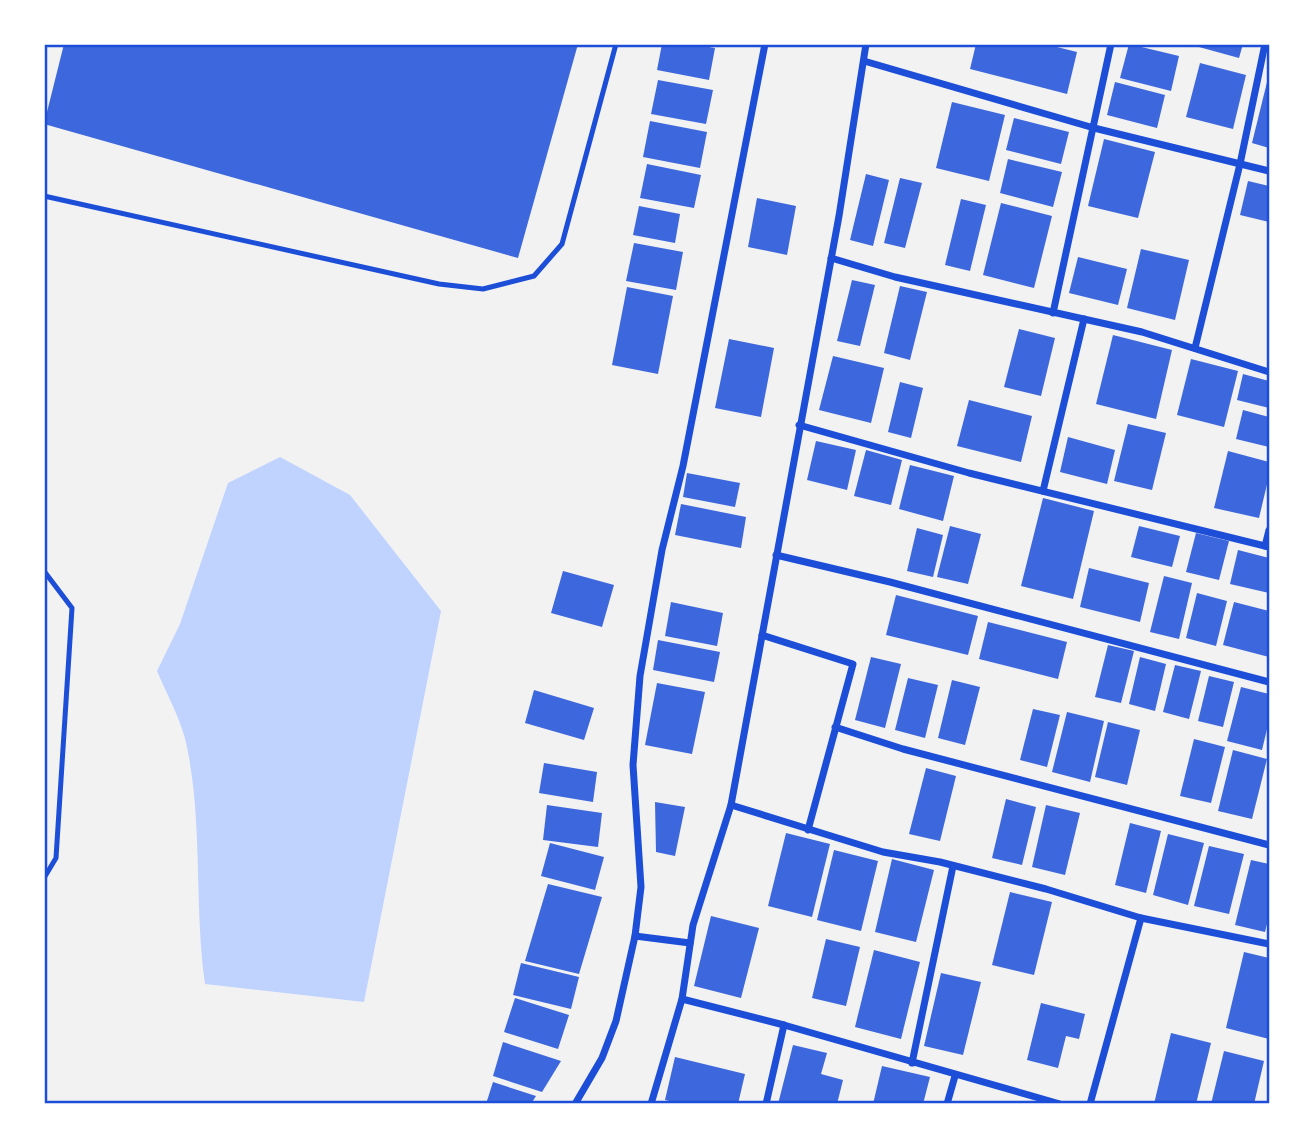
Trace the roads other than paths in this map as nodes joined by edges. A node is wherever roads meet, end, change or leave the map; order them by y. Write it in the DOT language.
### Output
graph roads {
  1 [pos="616,44"];
  2 [pos="765,44"];
  3 [pos="866,44"];
  4 [pos="1111,44"];
  5 [pos="1265,44"];
  6 [pos="864,61"];
  7 [pos="1094,128"];
  8 [pos="1240,164"];
  9 [pos="1269,170"];
  10 [pos="44,196"];
  11 [pos="831,258"];
  12 [pos="1053,313"];
  13 [pos="1084,319"];
  14 [pos="1195,348"];
  15 [pos="1269,372"];
  16 [pos="799,425"];
  17 [pos="1043,491"];
  18 [pos="1269,530"];
  19 [pos="1267,547"];
  20 [pos="776,555"];
  21 [pos="44,571"];
  22 [pos="762,635"];
  23 [pos="1269,682"];
  24 [pos="835,727"];
  25 [pos="731,805"];
  26 [pos="808,830"];
  27 [pos="1269,845"];
  28 [pos="953,866"];
  29 [pos="44,878"];
  30 [pos="1141,918"];
  31 [pos="635,936"];
  32 [pos="690,943"];
  33 [pos="1269,944"];
  34 [pos="682,999"];
  35 [pos="784,1025"];
  36 [pos="912,1063"];
  37 [pos="955,1076"];
  38 [pos="575,1104"];
  39 [pos="651,1104"];
  40 [pos="766,1104"];
  41 [pos="947,1104"];
  42 [pos="1060,1104"];
  43 [pos="1090,1104"];
  1 -- 10 [label="lane"];
  2 -- 31 [label="street"];
  3 -- 6 [label="street"];
  4 -- 7 [label="street"];
  5 -- 8 [label="street"];
  6 -- 7 [label="street"];
  6 -- 11 [label="street"];
  7 -- 8 [label="street"];
  7 -- 12 [label="street"];
  8 -- 9 [label="street"];
  8 -- 14 [label="street"];
  11 -- 12 [label="street"];
  11 -- 16 [label="street"];
  12 -- 13 [label="street"];
  13 -- 14 [label="street"];
  13 -- 17 [label="street"];
  14 -- 15 [label="street"];
  16 -- 17 [label="street"];
  16 -- 20 [label="street"];
  17 -- 19 [label="street"];
  18 -- 19 [label="street"];
  20 -- 22 [label="street"];
  20 -- 23 [label="street"];
  21 -- 29 [label="lane"];
  22 -- 24 [label="street"];
  22 -- 25 [label="street"];
  24 -- 26 [label="street"];
  24 -- 27 [label="street"];
  25 -- 26 [label="street"];
  25 -- 32 [label="street"];
  26 -- 28 [label="street"];
  28 -- 30 [label="street"];
  28 -- 36 [label="street"];
  30 -- 33 [label="street"];
  30 -- 43 [label="street"];
  31 -- 32 [label="street"];
  31 -- 38 [label="street"];
  32 -- 34 [label="street"];
  34 -- 35 [label="street"];
  34 -- 39 [label="street"];
  35 -- 36 [label="street"];
  35 -- 40 [label="street"];
  36 -- 37 [label="street"];
  37 -- 41 [label="street"];
  37 -- 42 [label="street"];
}
